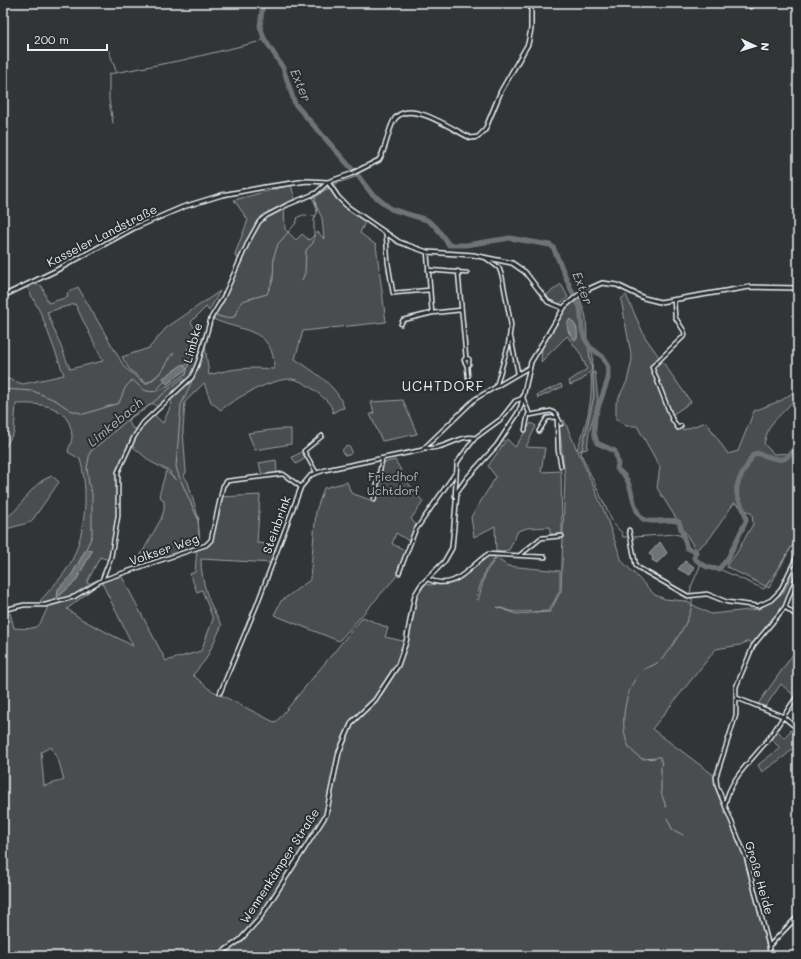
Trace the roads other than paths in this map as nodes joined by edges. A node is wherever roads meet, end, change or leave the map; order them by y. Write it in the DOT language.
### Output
graph roads {
  1 [pos="530,3"];
  2 [pos="328,182"];
  3 [pos="386,234"];
  4 [pos="426,252"];
  5 [pos="486,257"];
  6 [pos="428,270"];
  7 [pos="458,271"];
  8 [pos="467,272"];
  9 [pos="798,288"];
  10 [pos="430,290"];
  11 [pos="3,296"];
  12 [pos="674,300"];
  13 [pos="563,308"];
  14 [pos="461,310"];
  15 [pos="432,313"];
  16 [pos="401,324"];
  17 [pos="511,335"];
  18 [pos="528,368"];
  19 [pos="518,373"];
  20 [pos="468,377"];
  21 [pos="496,387"];
  22 [pos="523,398"];
  23 [pos="528,415"];
  24 [pos="557,417"];
  25 [pos="561,424"];
  26 [pos="681,426"];
  27 [pos="525,430"];
  28 [pos="539,431"];
  29 [pos="322,436"];
  30 [pos="475,438"];
  31 [pos="425,448"];
  32 [pos="382,460"];
  33 [pos="561,466"];
  34 [pos="456,471"];
  35 [pos="316,472"];
  36 [pos="301,486"];
  37 [pos="455,499"];
  38 [pos="374,500"];
  39 [pos="629,530"];
  40 [pos="562,536"];
  41 [pos="798,554"];
  42 [pos="519,555"];
  43 [pos="545,557"];
  44 [pos="399,573"];
  45 [pos="798,573"];
  46 [pos="427,578"];
  47 [pos="102,580"];
  48 [pos="786,607"];
  49 [pos="3,610"];
  50 [pos="798,616"];
  51 [pos="220,693"];
  52 [pos="798,695"];
  53 [pos="737,698"];
  54 [pos="782,716"];
  55 [pos="798,729"];
  56 [pos="725,806"];
  57 [pos="798,916"];
  58 [pos="769,946"];
  59 [pos="217,956"];
  60 [pos="770,956"];
  1 -- 2 [label="street, Kasseler Landstraße"];
  2 -- 3 [label="street"];
  2 -- 11 [label="street, Kasseler Landstraße"];
  2 -- 47 [label="street, Limbke"];
  3 -- 4 [label="street"];
  3 -- 10 [label="street"];
  4 -- 5 [label="street"];
  4 -- 6 [label="street"];
  5 -- 13 [label="street"];
  5 -- 17 [label="street"];
  6 -- 7 [label="street"];
  6 -- 10 [label="street"];
  7 -- 8 [label="street"];
  7 -- 14 [label="street"];
  9 -- 12 [label="street, Wennenkämper Straße"];
  10 -- 15 [label="street"];
  12 -- 13 [label="street, Wennenkämper Straße"];
  12 -- 26 [label="street"];
  13 -- 18 [label="street, Wennenkämper Straße"];
  14 -- 15 [label="street"];
  14 -- 20 [label="street"];
  15 -- 16 [label="street"];
  17 -- 19 [label="street"];
  17 -- 21 [label="street"];
  18 -- 19 [label="street"];
  18 -- 22 [label="street, Wennenkämper Straße"];
  19 -- 21 [label="street"];
  21 -- 31 [label="street"];
  22 -- 23 [label="street"];
  22 -- 30 [label="street"];
  22 -- 37 [label="street, Wennenkämper Straße"];
  23 -- 24 [label="street"];
  23 -- 27 [label="street"];
  24 -- 25 [label="street"];
  24 -- 28 [label="street"];
  24 -- 33 [label="street"];
  29 -- 35 [label="street"];
  30 -- 31 [label="street"];
  30 -- 34 [label="street"];
  31 -- 32 [label="street"];
  32 -- 35 [label="street"];
  32 -- 38 [label="street"];
  34 -- 37 [label="street"];
  34 -- 44 [label="street"];
  35 -- 36 [label="street, Steinbrink"];
  36 -- 47 [label="street, Volkser Weg"];
  36 -- 51 [label="street, Steinbrink"];
  37 -- 46 [label="street, Wennenkämper Straße"];
  39 -- 41 [label="street"];
  40 -- 42 [label="street"];
  42 -- 43 [label="street"];
  42 -- 46 [label="street"];
  45 -- 48 [label="street, Große Heide"];
  46 -- 59 [label="street, Wennenkämper Straße"];
  47 -- 49 [label="street"];
  48 -- 50 [label="street"];
  48 -- 53 [label="street, Große Heide"];
  52 -- 54 [label="street"];
  53 -- 54 [label="street"];
  53 -- 56 [label="street, Große Heide"];
  54 -- 55 [label="street"];
  54 -- 56 [label="street"];
  56 -- 58 [label="street, Große Heide"];
  57 -- 58 [label="street"];
  58 -- 60 [label="street, Große Heide"];
}
